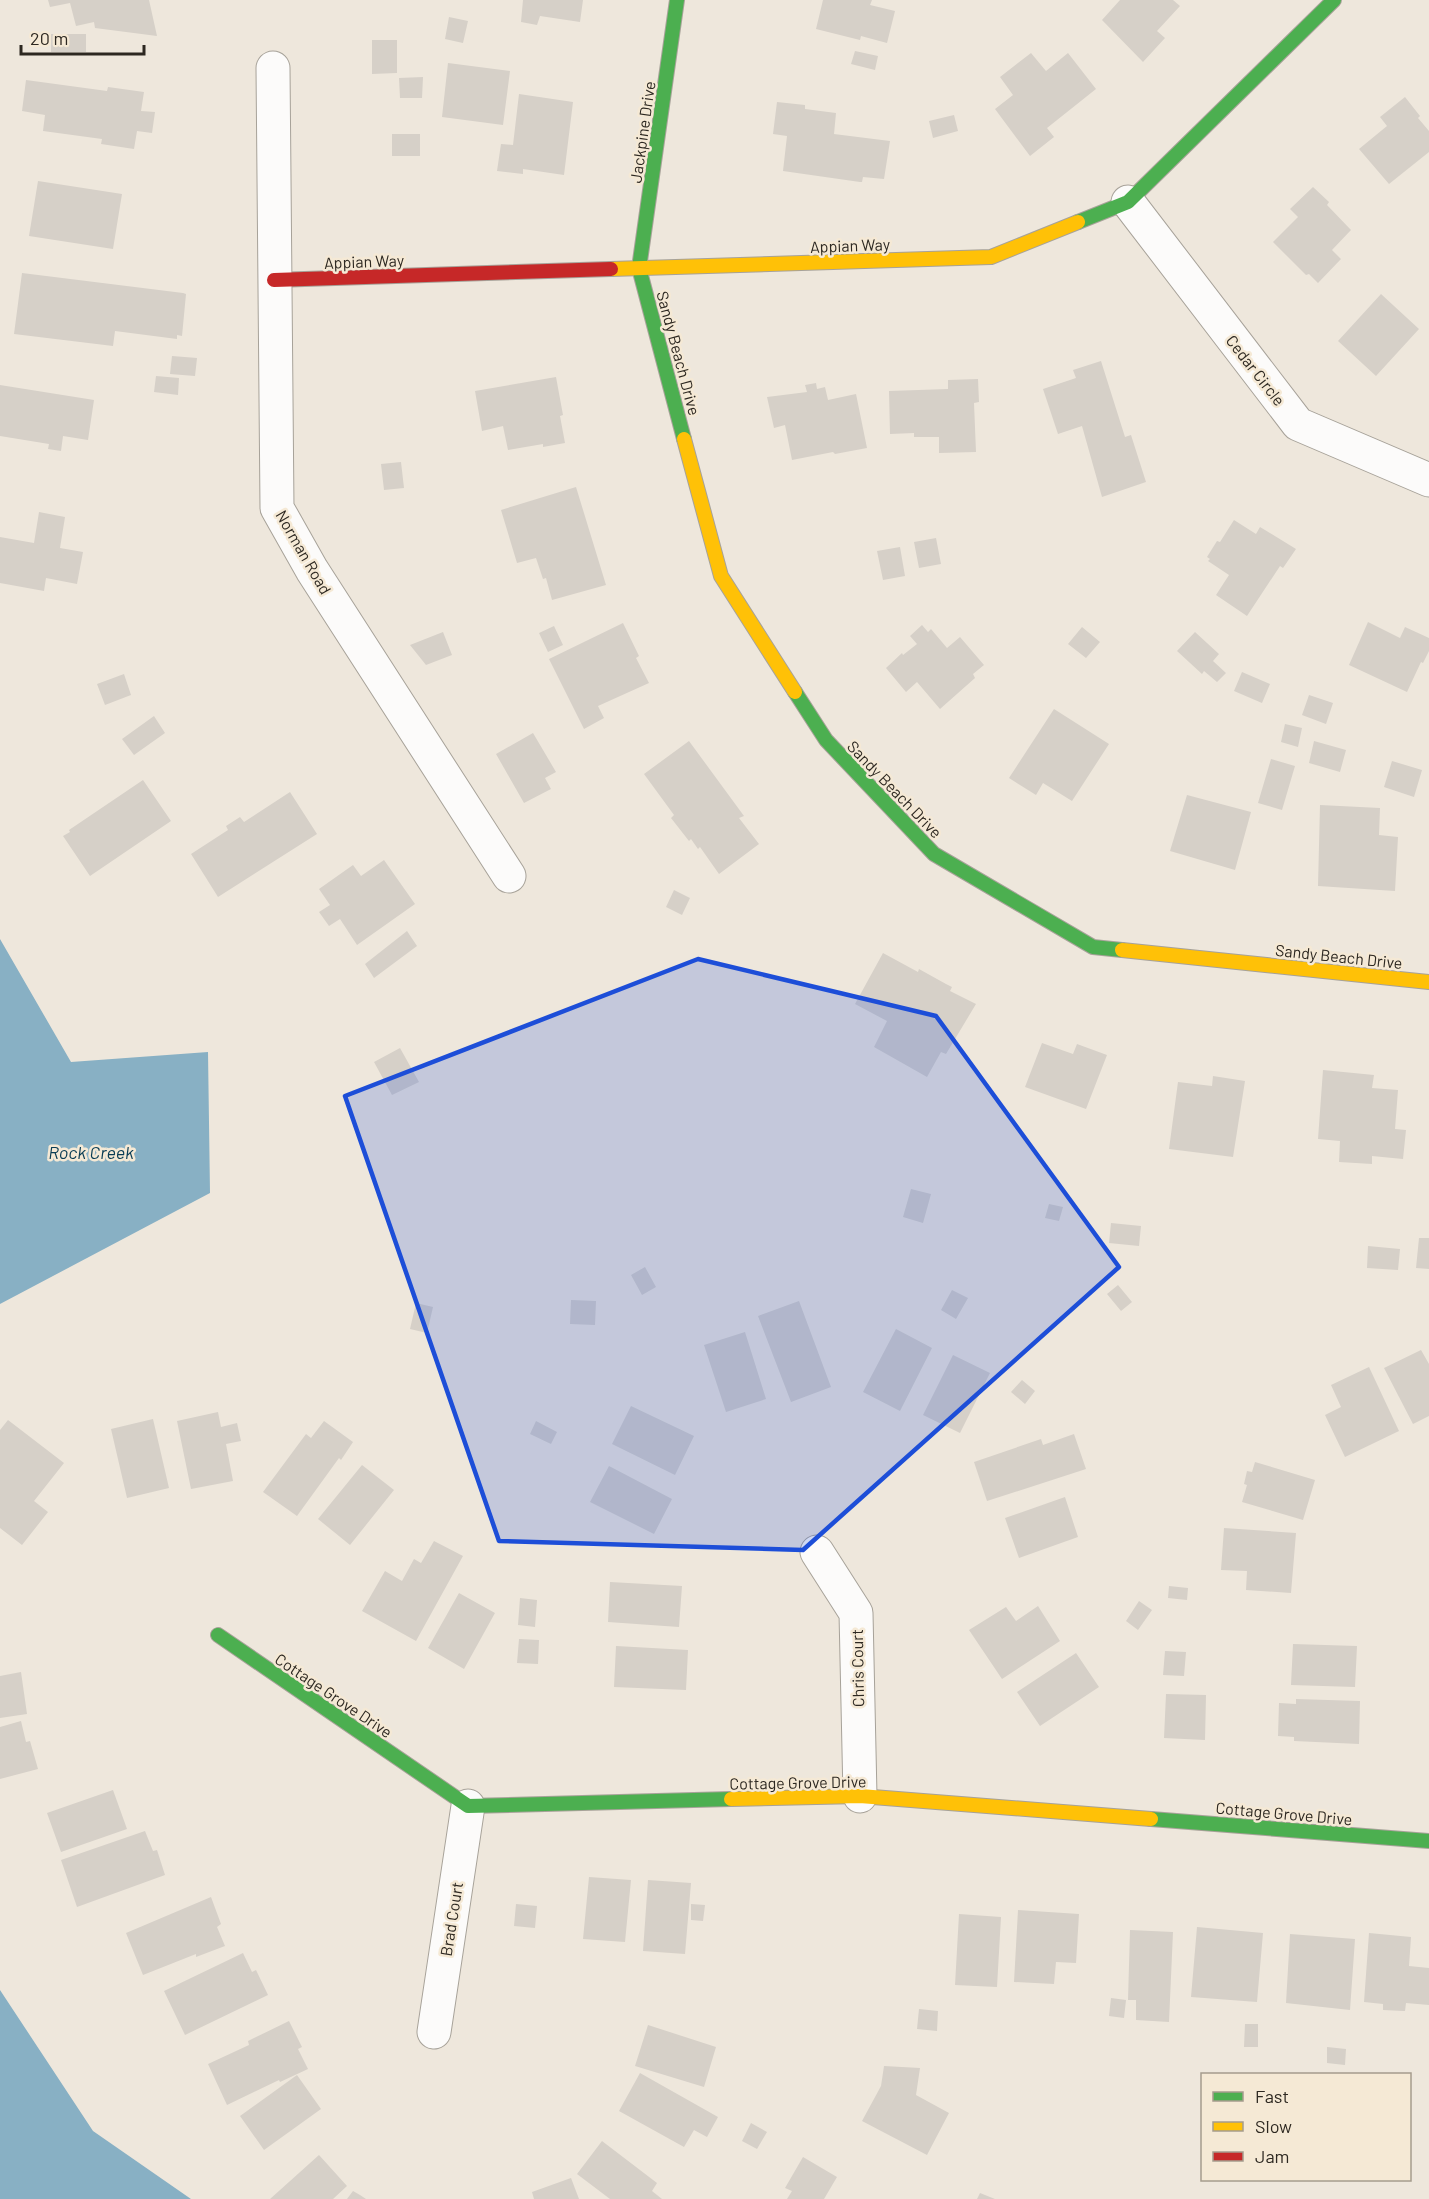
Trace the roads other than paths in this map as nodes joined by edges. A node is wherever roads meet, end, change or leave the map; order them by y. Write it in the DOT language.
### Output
graph roads {
  1 [pos="677,0"];
  2 [pos="1334,0"];
  3 [pos="273,68"];
  4 [pos="1128,202"];
  5 [pos="639,268"];
  6 [pos="274,280"];
  7 [pos="1429,480"];
  8 [pos="509,876"];
  9 [pos="1429,982"];
  10 [pos="818,1552"];
  11 [pos="218,1635"];
  12 [pos="860,1796"];
  13 [pos="468,1806"];
  14 [pos="1429,1841"];
  15 [pos="434,2032"];
  1 -- 5 [label="street, Jackpine Drive"];
  2 -- 4 [label="street, Appian Way"];
  3 -- 6 [label="street, Norman Road"];
  4 -- 5 [label="street, Appian Way"];
  4 -- 7 [label="street, Cedar Circle"];
  5 -- 6 [label="street, Appian Way"];
  5 -- 9 [label="street, Sandy Beach Drive"];
  6 -- 8 [label="street, Norman Road"];
  10 -- 12 [label="street, Chris Court"];
  11 -- 13 [label="street, Cottage Grove Drive"];
  12 -- 13 [label="street, Cottage Grove Drive"];
  12 -- 14 [label="street, Cottage Grove Drive"];
  13 -- 15 [label="street, Brad Court"];
}
